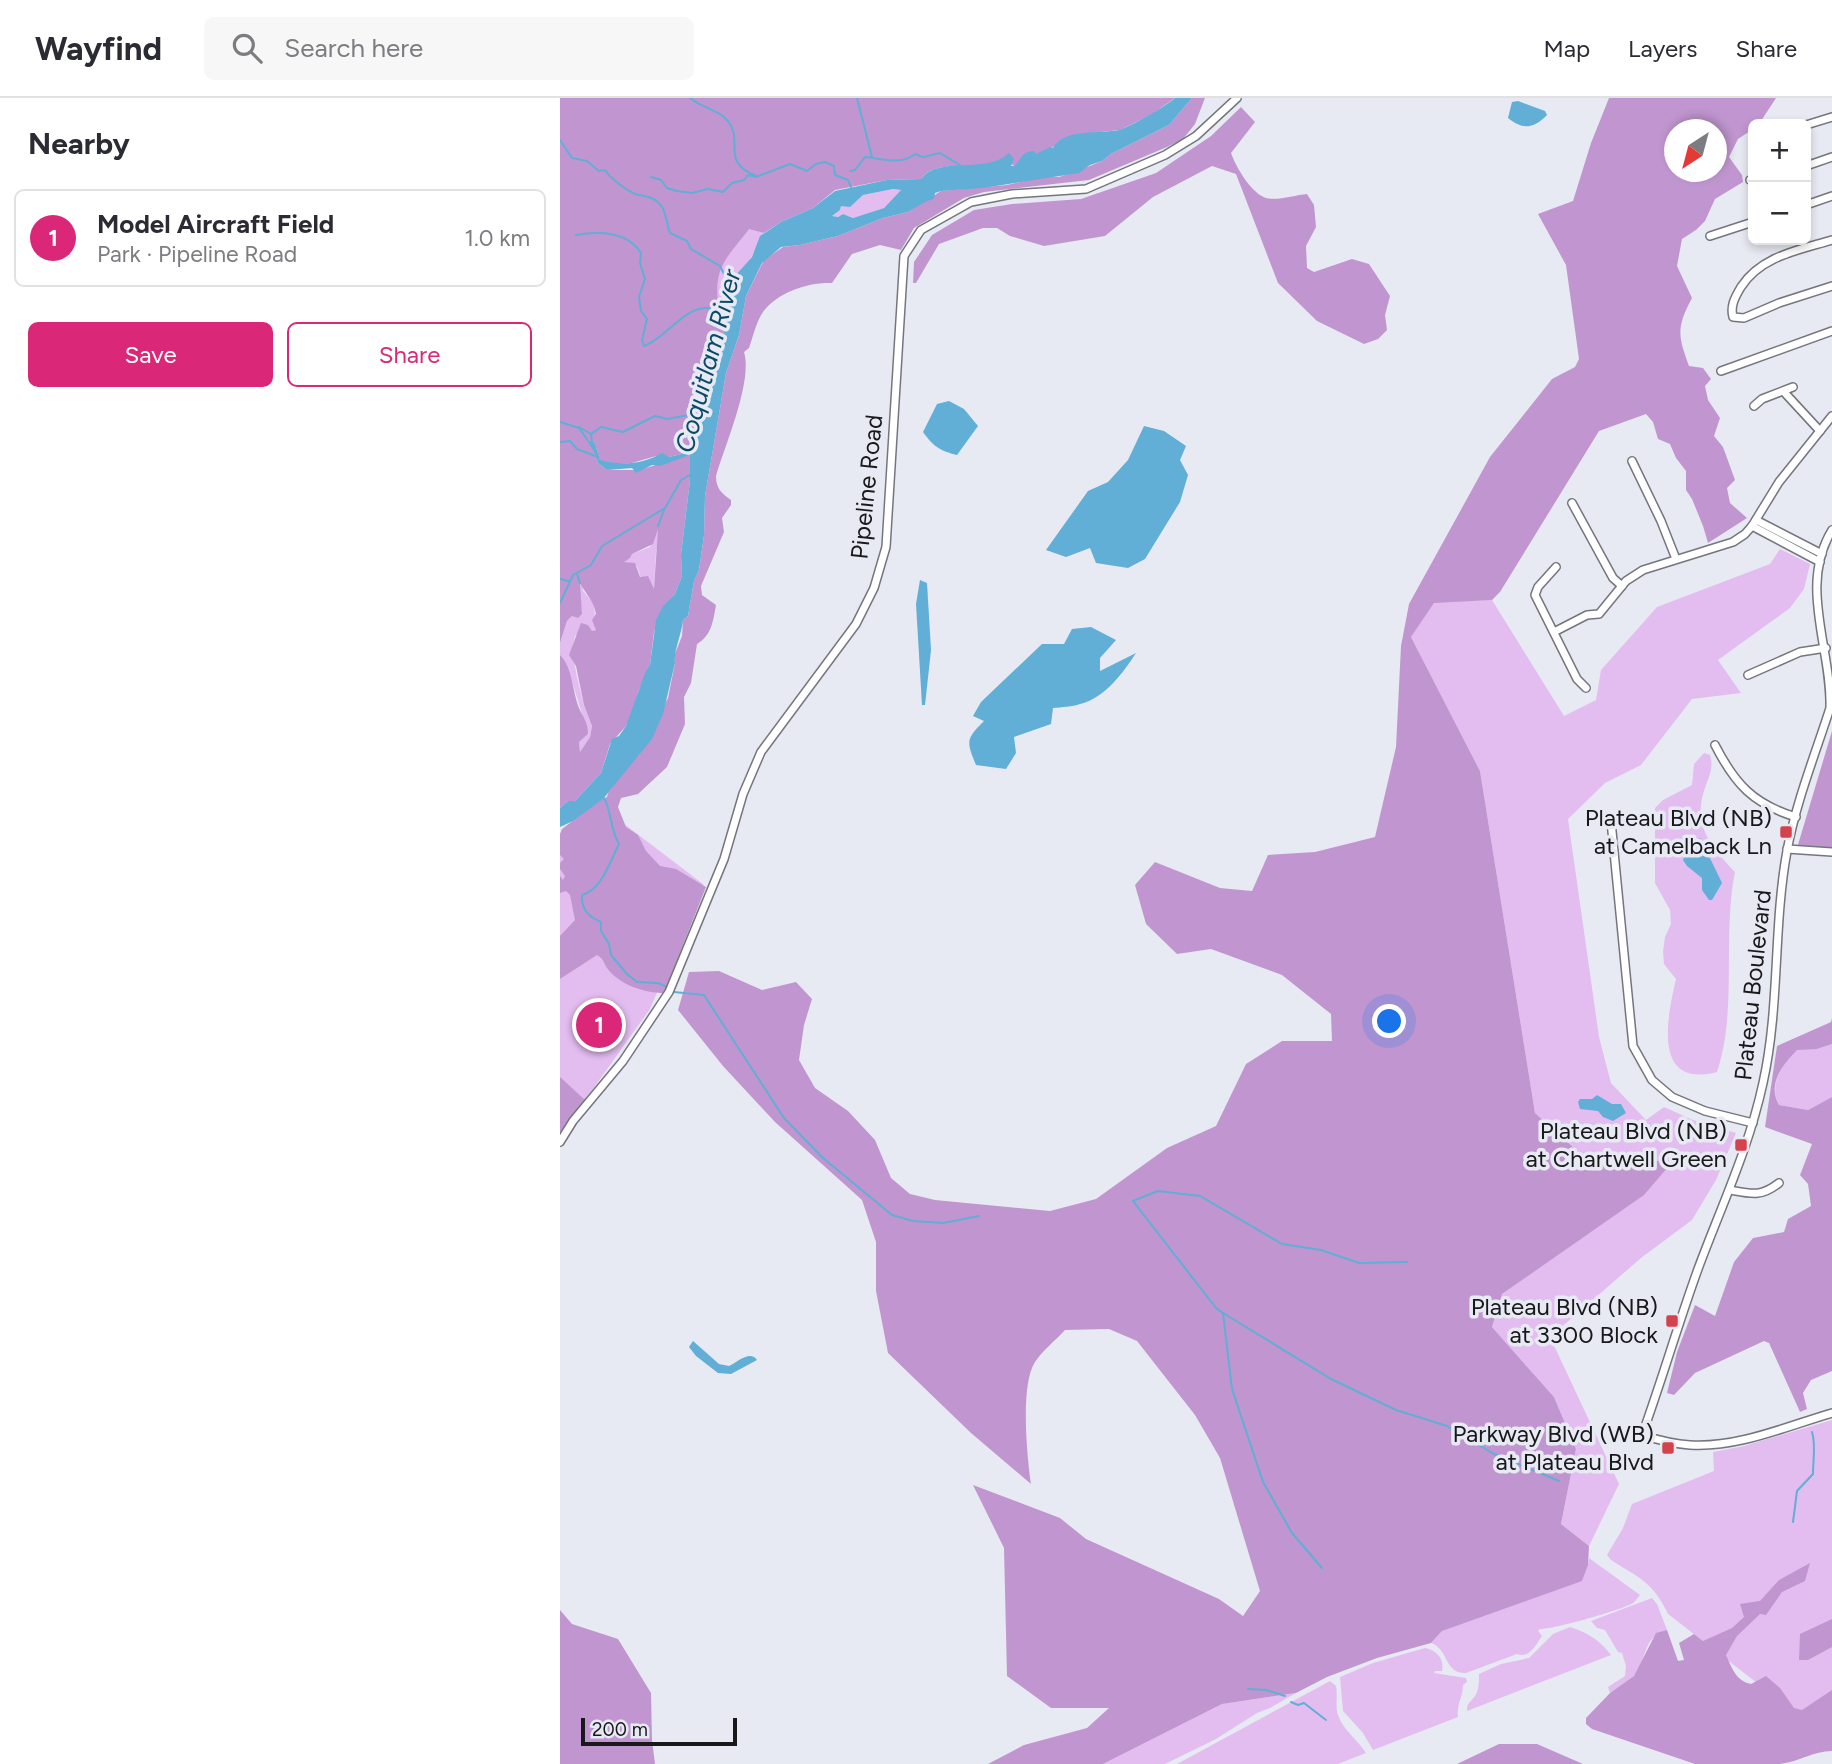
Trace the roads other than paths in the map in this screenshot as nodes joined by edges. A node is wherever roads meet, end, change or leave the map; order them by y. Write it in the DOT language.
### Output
graph roads {
  1 [pos="1237,98"];
  2 [pos="1832,117"];
  3 [pos="1811,123"];
  4 [pos="1832,157"];
  5 [pos="1811,164"];
  6 [pos="1832,196"];
  7 [pos="1811,203"];
  8 [pos="1748,224"];
  9 [pos="1710,236"];
  10 [pos="1832,240"];
  11 [pos="1832,286"];
  12 [pos="1832,331"];
  13 [pos="1721,371"];
  14 [pos="1793,387"];
  15 [pos="1784,392"];
  16 [pos="1754,406"];
  17 [pos="1832,416"];
  18 [pos="1820,431"];
  19 [pos="1632,461"];
  20 [pos="1572,503"];
  21 [pos="1754,523"];
  22 [pos="1832,530"];
  23 [pos="1821,558"];
  24 [pos="1676,559"];
  25 [pos="1556,567"];
  26 [pos="1622,586"];
  27 [pos="1554,632"];
  28 [pos="1826,648"];
  29 [pos="1831,672"];
  30 [pos="1748,675"];
  31 [pos="1586,688"];
  32 [pos="1715,744"];
  33 [pos="1796,817"];
  34 [pos="1611,821"];
  35 [pos="1787,849"];
  36 [pos="1832,852"];
  37 [pos="1753,1123"];
  38 [pos="560,1142"];
  39 [pos="1779,1184"];
  40 [pos="1730,1190"];
  41 [pos="1832,1413"];
  1 -- 38 [label="street, Pipeline Road"];
  2 -- 3 [label="street"];
  4 -- 5 [label="street"];
  6 -- 7 [label="street"];
  8 -- 9 [label="street"];
  10 -- 11 [label="street"];
  12 -- 13 [label="street"];
  14 -- 15 [label="street"];
  15 -- 16 [label="street"];
  15 -- 18 [label="street"];
  17 -- 18 [label="street"];
  18 -- 21 [label="street"];
  19 -- 24 [label="street"];
  20 -- 26 [label="street"];
  21 -- 23 [label="street"];
  21 -- 24 [label="street"];
  22 -- 23 [label="street, Plateau Boulevard"];
  23 -- 28 [label="street, Plateau Boulevard"];
  24 -- 26 [label="street"];
  25 -- 27 [label="street"];
  26 -- 27 [label="street"];
  27 -- 31 [label="street"];
  28 -- 29 [label="street, Plateau Boulevard"];
  28 -- 30 [label="street"];
  29 -- 33 [label="street, Plateau Boulevard"];
  32 -- 33 [label="street"];
  33 -- 35 [label="street, Plateau Boulevard"];
  34 -- 37 [label="street"];
  35 -- 36 [label="street"];
  35 -- 37 [label="street, Plateau Boulevard"];
  37 -- 40 [label="street, Plateau Boulevard"];
  39 -- 40 [label="street"];
  40 -- 41 [label="street, Plateau Boulevard"];
}
